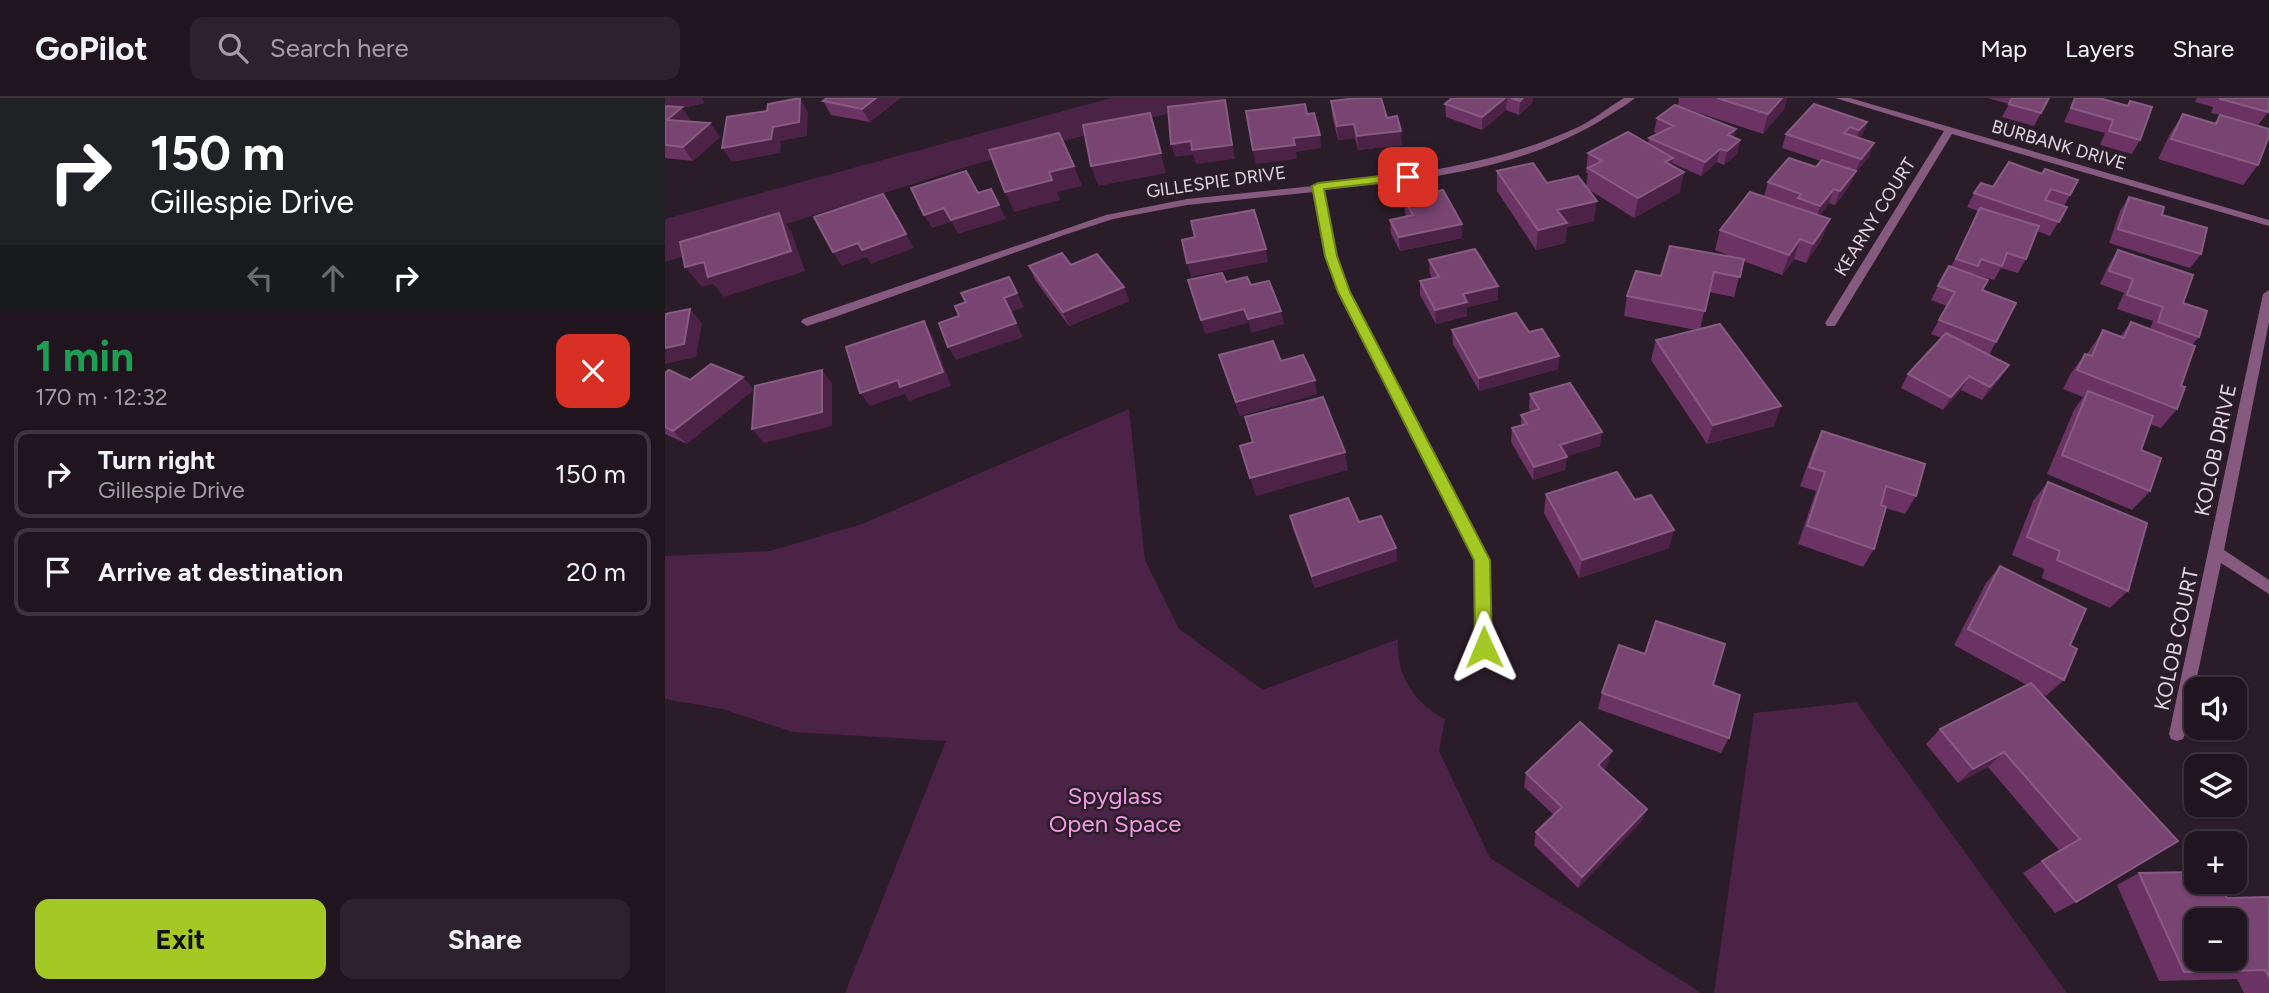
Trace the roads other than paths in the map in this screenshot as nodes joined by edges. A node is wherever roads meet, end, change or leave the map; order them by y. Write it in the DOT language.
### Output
graph roads {
  1 [pos="1630,98"];
  2 [pos="1840,98"];
  3 [pos="1949,130"];
  4 [pos="1318,186"];
  5 [pos="2269,223"];
  6 [pos="2269,294"];
  7 [pos="807,322"];
  8 [pos="1831,323"];
  9 [pos="2216,552"];
  10 [pos="2269,588"];
  11 [pos="1484,647"];
  12 [pos="2177,734"];
  1 -- 4 [label="street, GILLESPIE DRIVE"];
  2 -- 3 [label="street, BURBANK DRIVE"];
  3 -- 5 [label="street, BURBANK DRIVE"];
  3 -- 8 [label="street, KEARNY COURT"];
  4 -- 7 [label="street, GILLESPIE DRIVE"];
  4 -- 11 [label="street"];
  6 -- 9 [label="street, KOLOB DRIVE"];
  9 -- 10 [label="street"];
  9 -- 12 [label="street, KOLOB COURT"];
}
